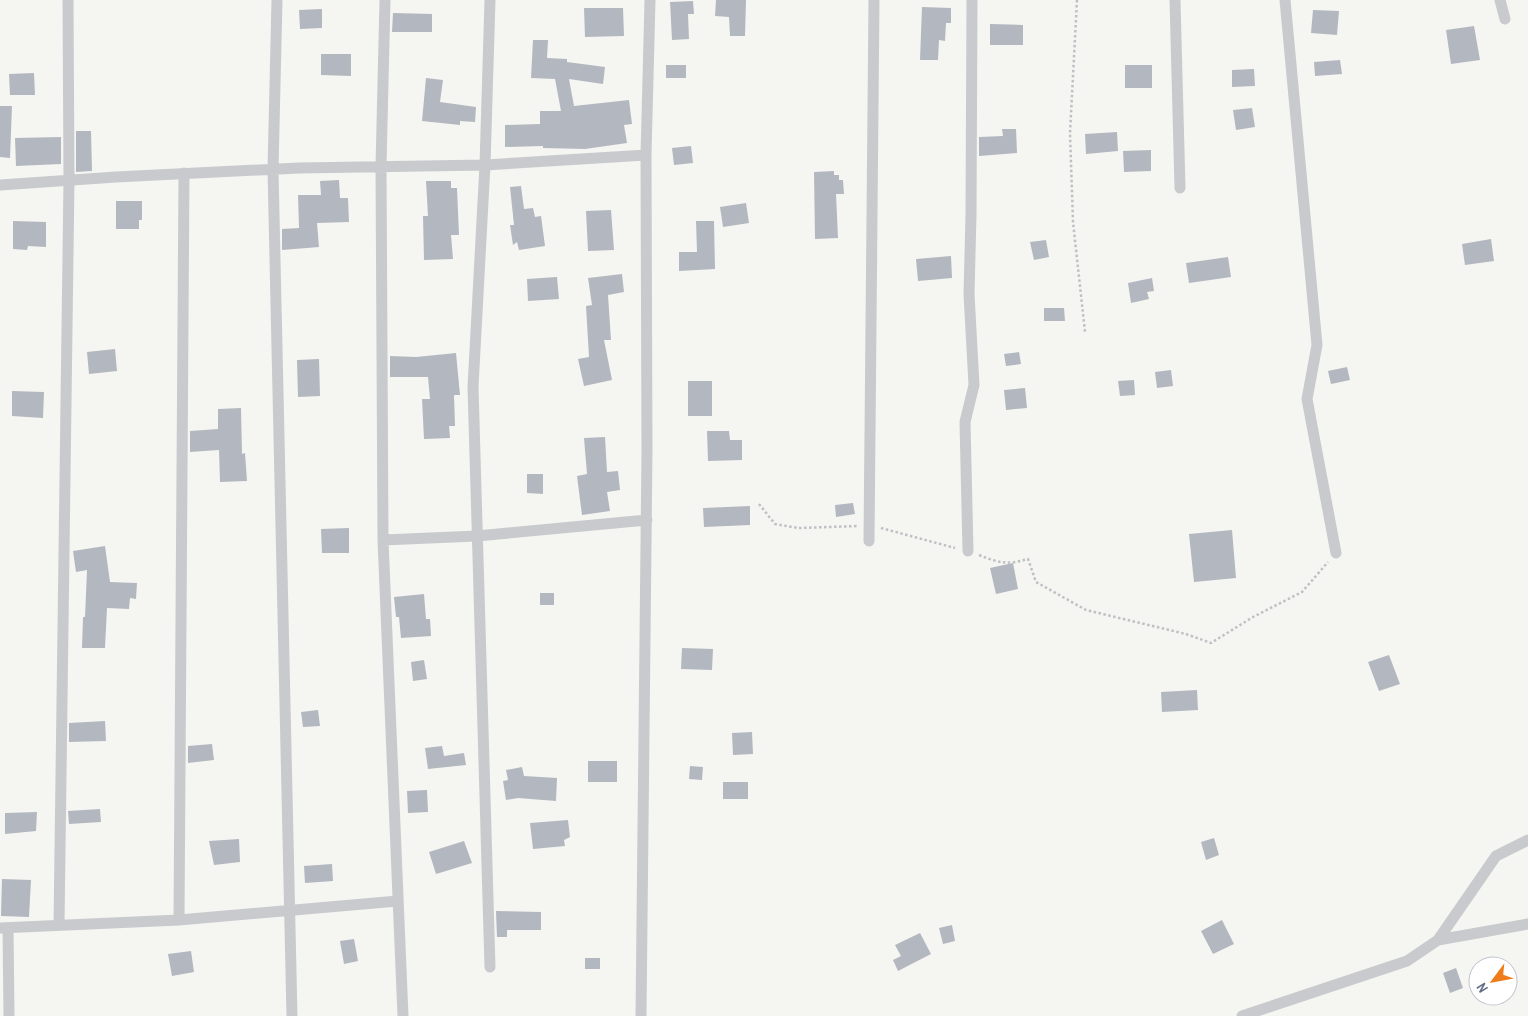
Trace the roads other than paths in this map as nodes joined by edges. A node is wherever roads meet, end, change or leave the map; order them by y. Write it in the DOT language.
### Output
graph roads {
  1 [pos="68,0"];
  2 [pos="277,0"];
  3 [pos="384,0"];
  4 [pos="490,0"];
  5 [pos="650,0"];
  6 [pos="874,0"];
  7 [pos="972,0"];
  8 [pos="1175,0"];
  9 [pos="1285,0"];
  10 [pos="1500,0"];
  11 [pos="1505,19"];
  12 [pos="646,155"];
  13 [pos="381,166"];
  14 [pos="484,166"];
  15 [pos="274,170"];
  16 [pos="184,174"];
  17 [pos="69,180"];
  18 [pos="0,185"];
  19 [pos="1180,188"];
  20 [pos="647,520"];
  21 [pos="477,536"];
  22 [pos="383,540"];
  23 [pos="869,541"];
  24 [pos="968,551"];
  25 [pos="1336,553"];
  26 [pos="1528,840"];
  27 [pos="398,902"];
  28 [pos="289,910"];
  29 [pos="179,920"];
  30 [pos="1528,924"];
  31 [pos="59,925"];
  32 [pos="4,928"];
  33 [pos="1438,940"];
  34 [pos="490,967"];
  35 [pos="8,1016"];
  36 [pos="292,1016"];
  37 [pos="403,1016"];
  38 [pos="641,1016"];
  39 [pos="1242,1016"];
  1 -- 17 [label="street"];
  2 -- 15 [label="street"];
  3 -- 13 [label="street"];
  4 -- 14 [label="street"];
  5 -- 12 [label="street"];
  6 -- 23 [label="street"];
  7 -- 24 [label="street"];
  8 -- 19 [label="street"];
  9 -- 25 [label="street"];
  10 -- 11 [label="street"];
  12 -- 14 [label="street"];
  12 -- 20 [label="street"];
  13 -- 14 [label="street"];
  13 -- 15 [label="street"];
  13 -- 22 [label="street"];
  14 -- 21 [label="street"];
  15 -- 16 [label="street"];
  15 -- 28 [label="street"];
  16 -- 17 [label="street"];
  16 -- 29 [label="street"];
  17 -- 18 [label="street"];
  17 -- 31 [label="street"];
  20 -- 21 [label="street"];
  20 -- 38 [label="street"];
  21 -- 22 [label="street"];
  21 -- 34 [label="street"];
  22 -- 27 [label="street"];
  26 -- 33 [label="street"];
  27 -- 28 [label="street"];
  27 -- 37 [label="street"];
  28 -- 29 [label="street"];
  28 -- 36 [label="street"];
  29 -- 31 [label="street"];
  30 -- 33 [label="street"];
  31 -- 32 [label="street"];
  32 -- 35 [label="street"];
  33 -- 39 [label="street"];
}
